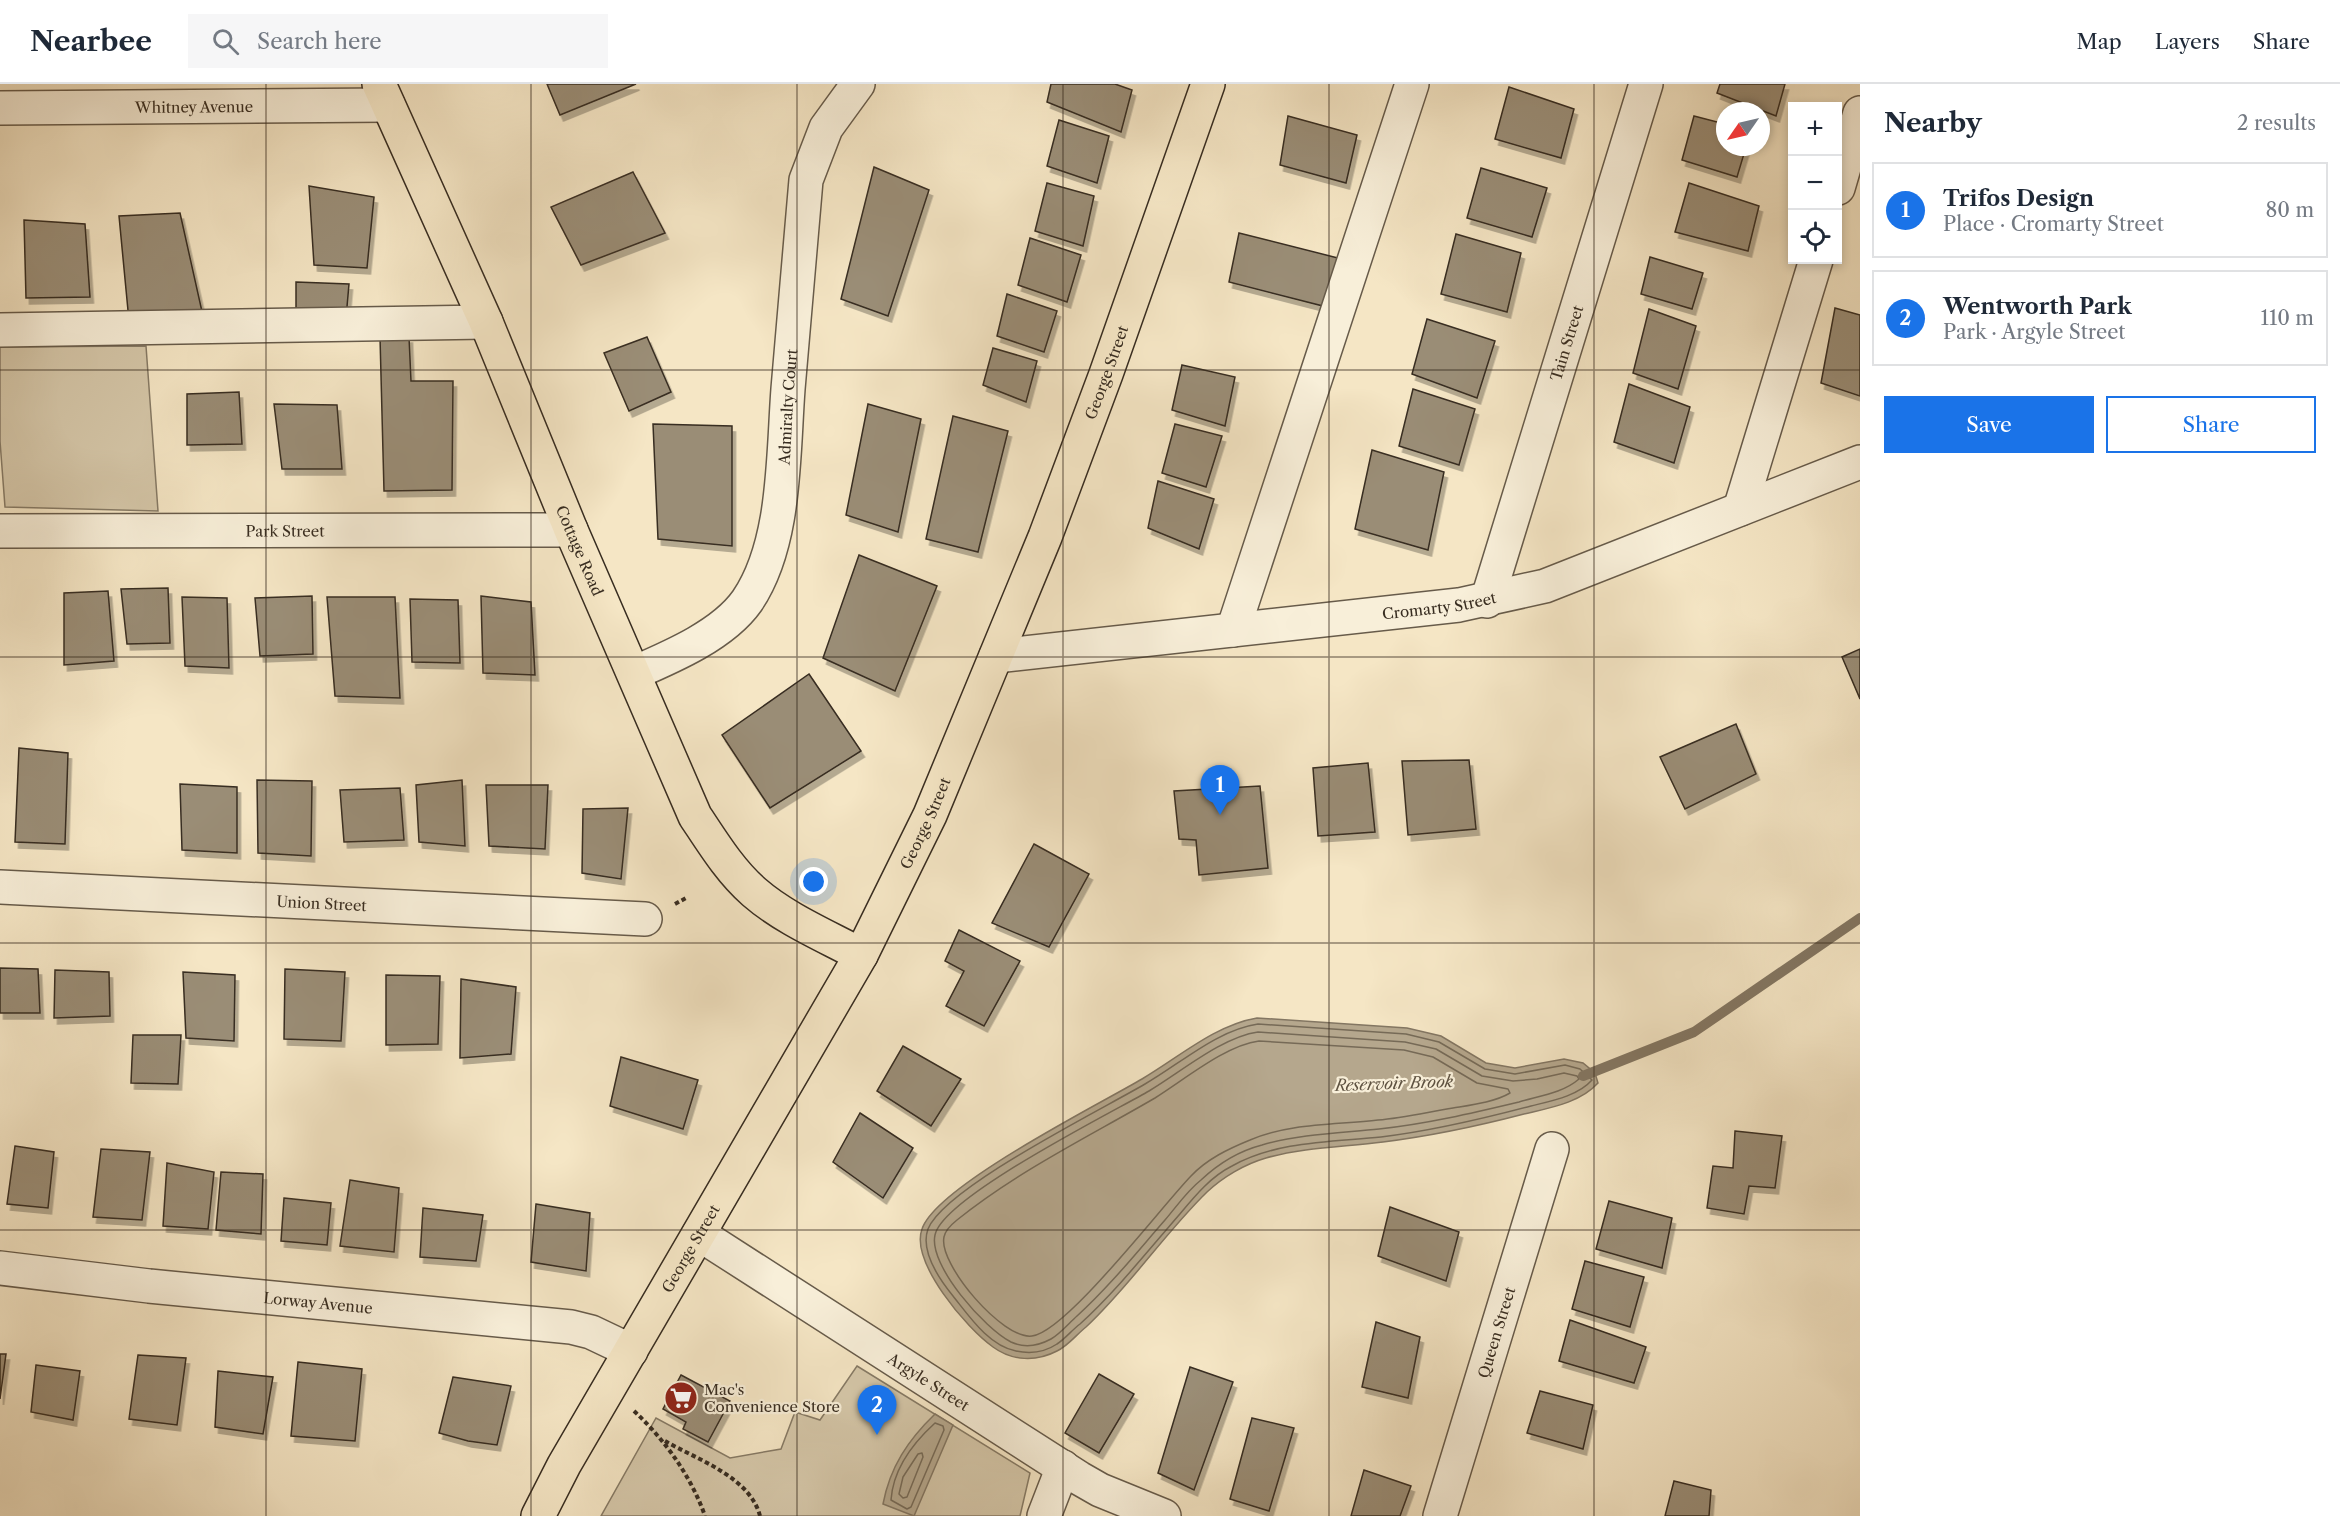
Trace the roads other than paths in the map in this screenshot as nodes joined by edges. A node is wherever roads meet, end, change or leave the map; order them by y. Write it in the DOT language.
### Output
graph roads {
  1 [pos="858,84"];
  2 [pos="1208,84"];
  3 [pos="1412,84"];
  4 [pos="1646,84"];
  5 [pos="384,94"];
  6 [pos="0,108"];
  7 [pos="1860,113"];
  8 [pos="1842,174"];
  9 [pos="1815,264"];
  10 [pos="486,322"];
  11 [pos="0,330"];
  12 [pos="1860,462"];
  13 [pos="1740,509"];
  14 [pos="571,530"];
  15 [pos="0,531"];
  16 [pos="1487,601"];
  17 [pos="1233,630"];
  18 [pos="996,656"];
  19 [pos="634,673"];
  20 [pos="0,887"];
  21 [pos="645,919"];
  22 [pos="861,954"];
  23 [pos="1552,1149"];
  24 [pos="699,1234"];
  25 [pos="0,1268"];
  26 [pos="631,1351"];
  27 [pos="1063,1467"];
  28 [pos="538,1516"];
  29 [pos="1044,1516"];
  30 [pos="1164,1516"];
  31 [pos="1440,1516"];
  1 -- 19 [label="street, Admiralty Court"];
  2 -- 18 [label="main road, George Street"];
  3 -- 17 [label="street"];
  4 -- 16 [label="street, Tain Street"];
  5 -- 6 [label="street, Whitney Avenue"];
  5 -- 10 [label="main road, Cottage Road"];
  7 -- 8 [label="street"];
  9 -- 13 [label="street"];
  10 -- 11 [label="street"];
  10 -- 14 [label="main road, Cottage Road"];
  12 -- 13 [label="street, Cromarty Street"];
  13 -- 16 [label="street, Cromarty Street"];
  14 -- 15 [label="street, Park Street"];
  14 -- 19 [label="main road, Cottage Road"];
  16 -- 17 [label="street, Cromarty Street"];
  17 -- 18 [label="street, Cromarty Street"];
  18 -- 22 [label="main road, George Street"];
  19 -- 22 [label="main road, Cottage Road"];
  20 -- 21 [label="street, Union Street"];
  22 -- 24 [label="main road, George Street"];
  23 -- 31 [label="street, Queen Street"];
  24 -- 26 [label="main road, George Street"];
  24 -- 27 [label="street, Argyle Street"];
  25 -- 26 [label="street, Lorway Avenue"];
  26 -- 28 [label="main road, George Street"];
  27 -- 29 [label="street"];
  27 -- 30 [label="street, Argyle Street"];
}
